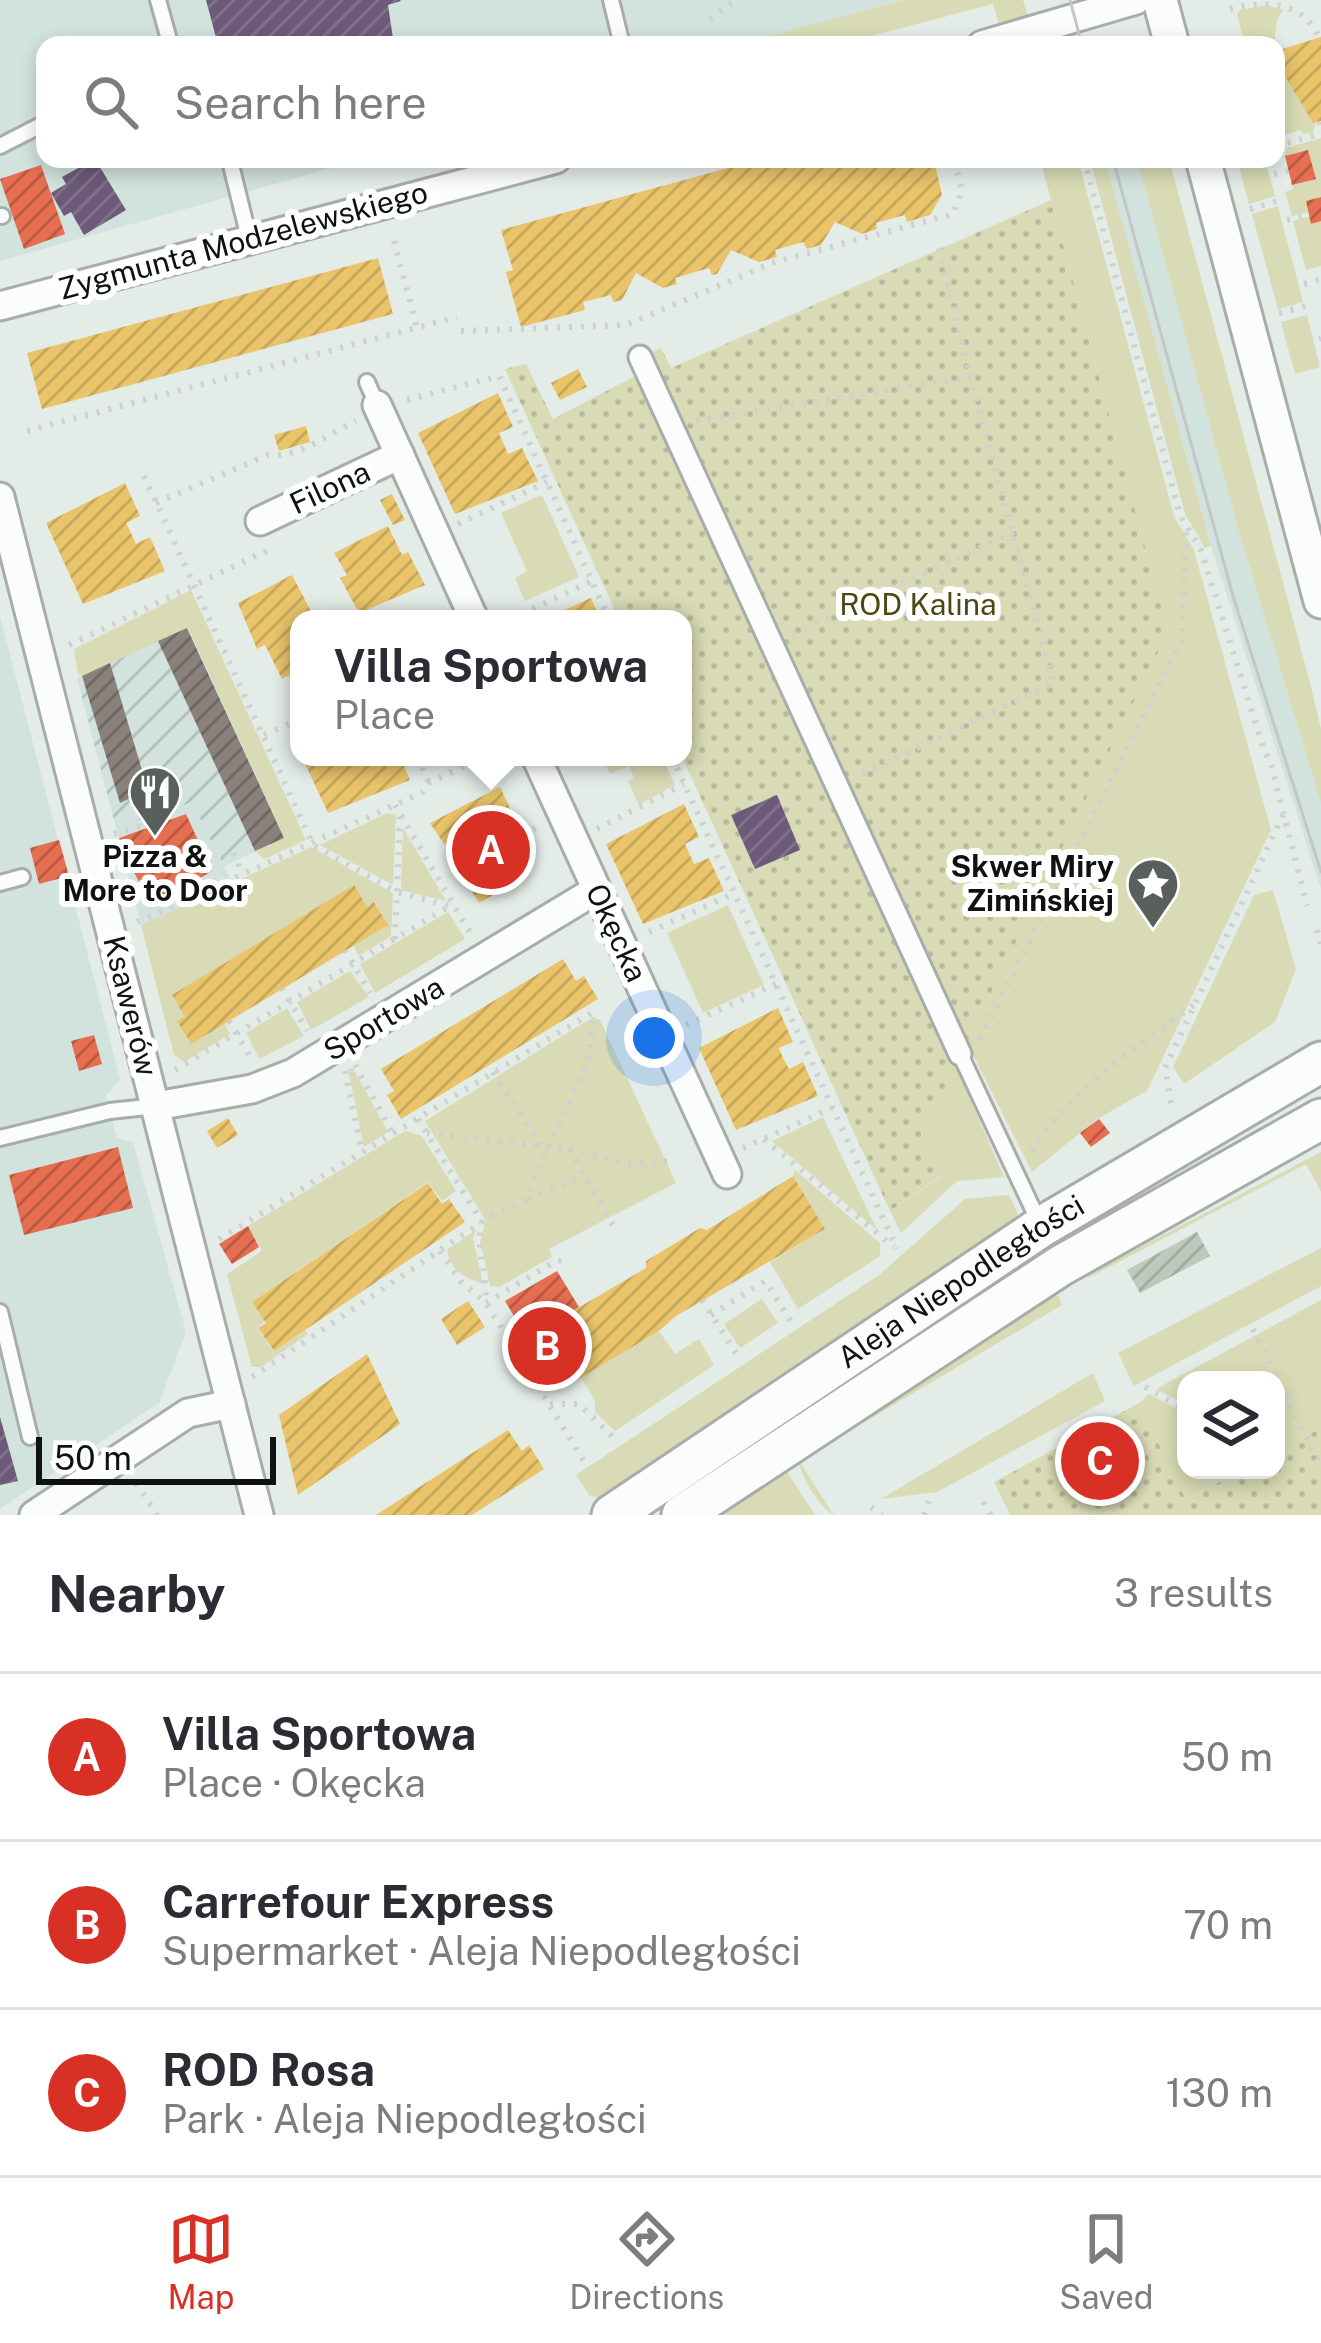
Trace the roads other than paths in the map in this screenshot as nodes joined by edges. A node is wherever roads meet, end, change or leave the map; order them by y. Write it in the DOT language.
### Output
graph roads {
  1 [pos="158,0"];
  2 [pos="611,0"];
  3 [pos="1136,0"];
  4 [pos="1160,0"];
  5 [pos="166,36"];
  6 [pos="620,36"];
  7 [pos="1013,36"];
  8 [pos="1170,36"];
  9 [pos="36,128"];
  10 [pos="0,146"];
  11 [pos="232,168"];
  12 [pos="521,168"];
  13 [pos="1205,168"];
  14 [pos="249,238"];
  15 [pos="0,306"];
  16 [pos="640,357"];
  17 [pos="377,402"];
  18 [pos="400,455"];
  19 [pos="0,497"];
  20 [pos="260,521"];
  21 [pos="1321,602"];
  22 [pos="470,610"];
  23 [pos="540,766"];
  24 [pos="22,878"];
  25 [pos="0,883"];
  26 [pos="596,890"];
  27 [pos="963,1062"];
  28 [pos="1321,1062"];
  29 [pos="155,1106"];
  30 [pos="1321,1119"];
  31 [pos="0,1138"];
  32 [pos="734,1162"];
  33 [pos="1041,1227"];
  34 [pos="0,1312"];
  35 [pos="231,1404"];
  36 [pos="30,1437"];
  37 [pos="34,1515"];
  38 [pos="259,1515"];
  39 [pos="612,1515"];
  40 [pos="682,1515"];
  1 -- 5 [label="lane"];
  2 -- 6 [label="lane"];
  3 -- 7 [label="street"];
  4 -- 8 [label="street"];
  9 -- 10 [label="lane"];
  11 -- 14 [label="lane"];
  12 -- 14 [label="street, Zygmunta Modzelewskiego"];
  13 -- 21 [label="street"];
  14 -- 15 [label="street, Zygmunta Modzelewskiego"];
  16 -- 27 [label="street"];
  17 -- 18 [label="street"];
  18 -- 20 [label="street, Filona"];
  18 -- 22 [label="street"];
  19 -- 29 [label="street, Ksawerów"];
  23 -- 26 [label="street, Okęcka"];
  24 -- 25 [label="lane"];
  26 -- 29 [label="street, Sportowa"];
  26 -- 32 [label="street, Okęcka"];
  27 -- 33 [label="lane"];
  28 -- 33 [label="main road, Aleja Niepodległości"];
  29 -- 31 [label="lane"];
  29 -- 35 [label="street, Ksawerów"];
  30 -- 40 [label="main road, Aleja Niepodległości"];
  33 -- 39 [label="main road, Aleja Niepodległości"];
  34 -- 36 [label="lane"];
  35 -- 37 [label="street"];
  35 -- 38 [label="street, Ksawerów"];
}
